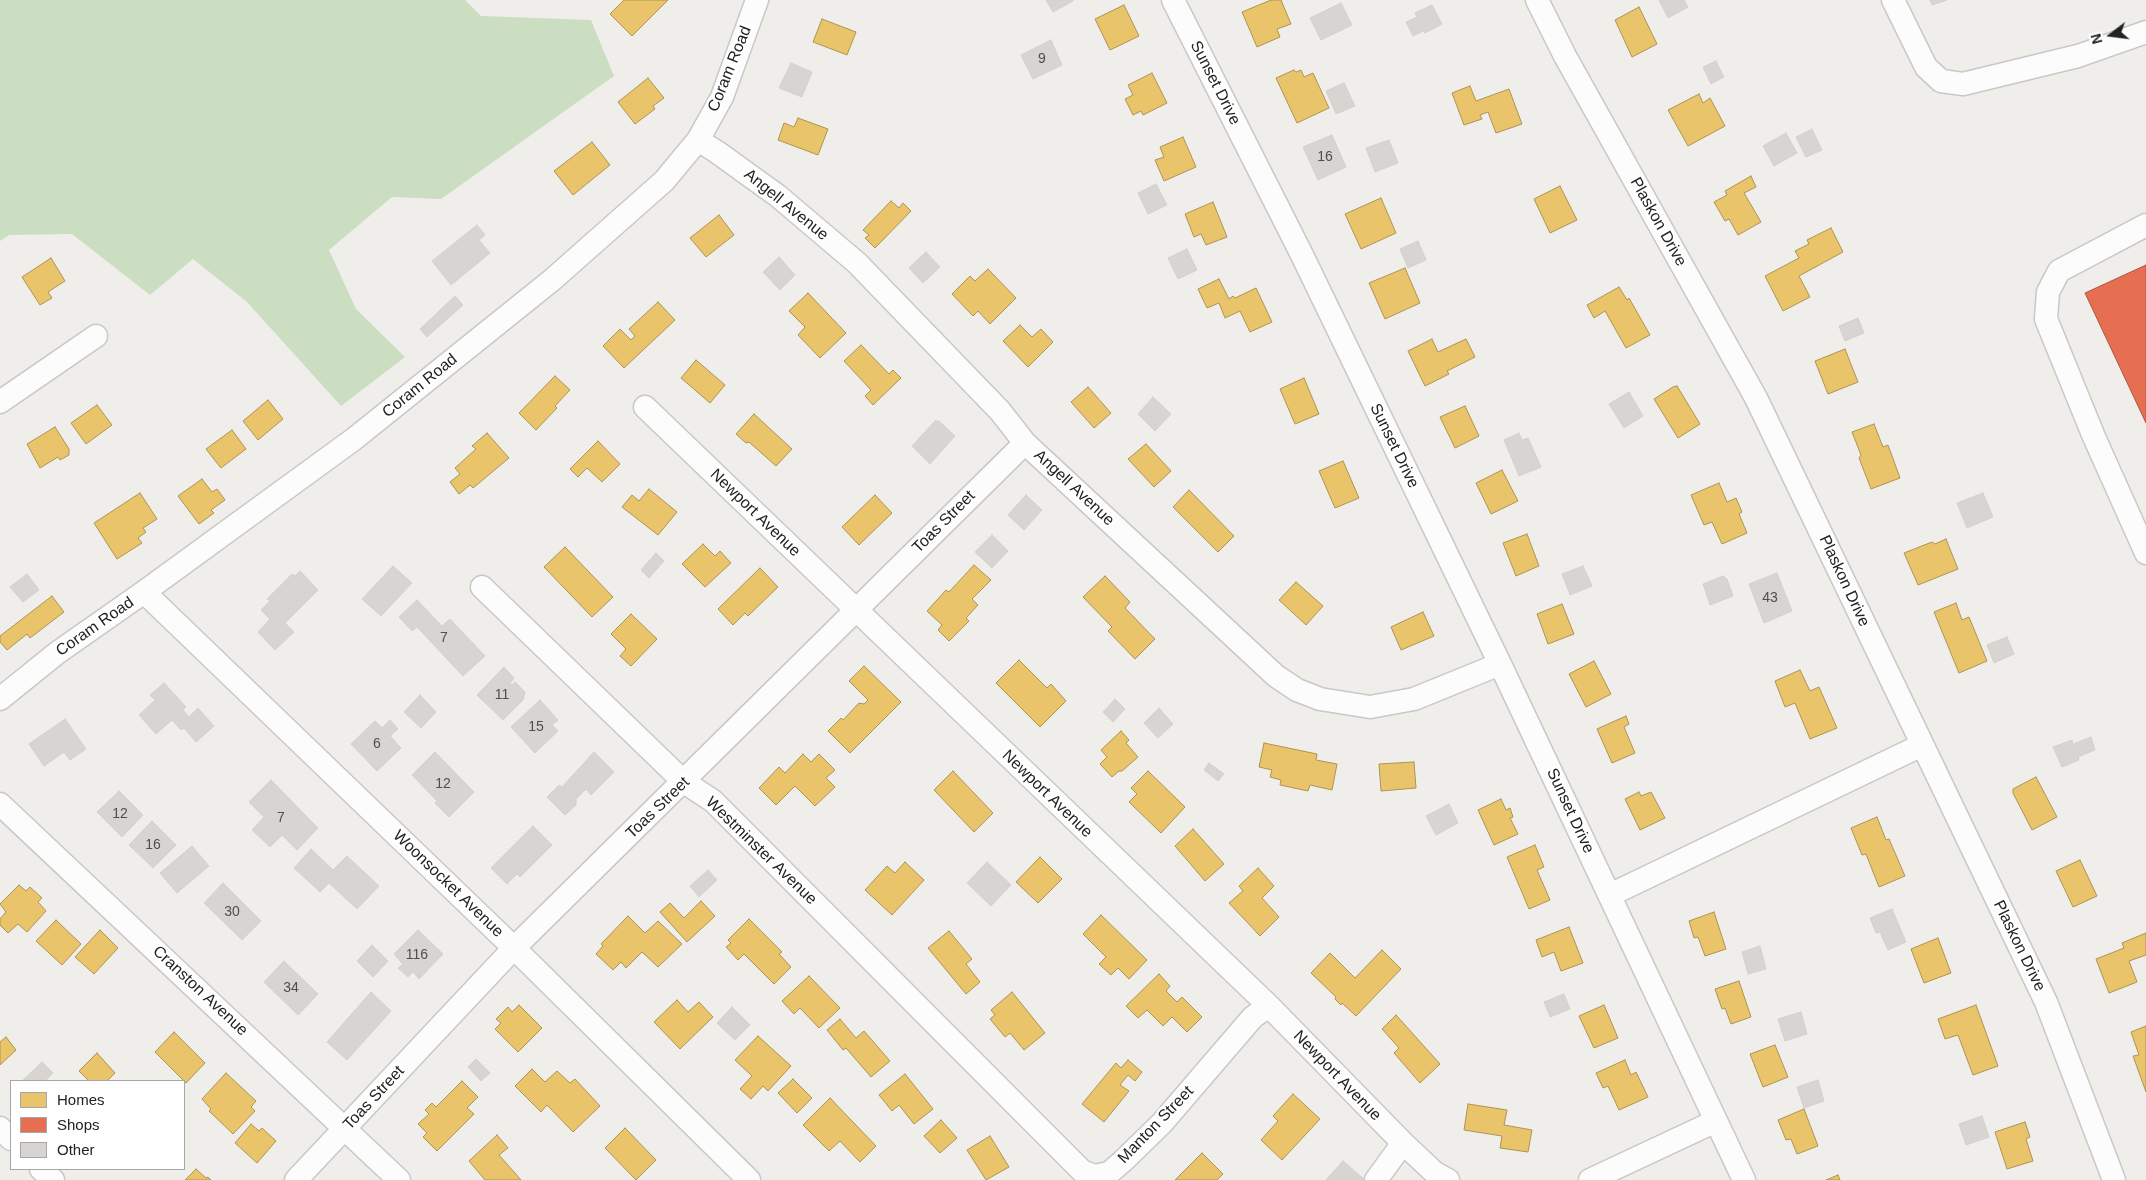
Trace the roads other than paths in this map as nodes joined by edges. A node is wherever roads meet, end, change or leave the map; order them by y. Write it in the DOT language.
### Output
graph roads {
  1 [pos="757,0"];
  2 [pos="1173,0"];
  3 [pos="1536,0"];
  4 [pos="1894,0"];
  5 [pos="2146,32"];
  6 [pos="698,140"];
  7 [pos="2146,225"];
  8 [pos="96,336"];
  9 [pos="0,402"];
  10 [pos="645,407"];
  11 [pos="1025,442"];
  12 [pos="2146,553"];
  13 [pos="482,587"];
  14 [pos="144,592"];
  15 [pos="856,611"];
  16 [pos="1500,664"];
  17 [pos="0,699"];
  18 [pos="1922,745"];
  19 [pos="684,782"];
  20 [pos="0,804"];
  21 [pos="1610,895"];
  22 [pos="514,948"];
  23 [pos="1269,1006"];
  24 [pos="1716,1121"];
  25 [pos="1033,1122"];
  26 [pos="0,1128"];
  27 [pos="346,1128"];
  28 [pos="10,1138"];
  29 [pos="1403,1143"];
  30 [pos="42,1170"];
  31 [pos="53,1180"];
  32 [pos="296,1180"];
  33 [pos="399,1180"];
  34 [pos="749,1180"];
  35 [pos="1376,1180"];
  36 [pos="1448,1180"];
  37 [pos="1590,1180"];
  38 [pos="1744,1180"];
  39 [pos="2114,1180"];
  1 -- 6 [label="street, Coram Road"];
  2 -- 16 [label="street, Sunset Drive"];
  3 -- 18 [label="street, Plaskon Drive"];
  4 -- 5 [label="street"];
  6 -- 11 [label="street, Angell Avenue"];
  6 -- 14 [label="street, Coram Road"];
  7 -- 12 [label="street"];
  8 -- 9 [label="street"];
  10 -- 15 [label="street, Newport Avenue"];
  11 -- 15 [label="street, Toas Street"];
  11 -- 16 [label="street, Angell Avenue"];
  13 -- 19 [label="street, Westminster Avenue"];
  14 -- 17 [label="street, Coram Road"];
  14 -- 22 [label="street, Woonsocket Avenue"];
  15 -- 19 [label="street, Toas Street"];
  15 -- 23 [label="street, Newport Avenue"];
  16 -- 21 [label="street, Sunset Drive"];
  18 -- 21 [label="street"];
  18 -- 39 [label="street, Plaskon Drive"];
  19 -- 22 [label="street, Toas Street"];
  19 -- 25 [label="street, Westminster Avenue"];
  20 -- 27 [label="street, Cranston Avenue"];
  21 -- 24 [label="street, Sunset Drive"];
  22 -- 27 [label="street, Toas Street"];
  22 -- 34 [label="street, Woonsocket Avenue"];
  23 -- 25 [label="street, Manton Street"];
  23 -- 29 [label="street, Newport Avenue"];
  24 -- 37 [label="street"];
  24 -- 38 [label="street, Sunset Drive"];
  26 -- 28 [label="street"];
  27 -- 32 [label="street, Toas Street"];
  27 -- 33 [label="street, Cranston Avenue"];
  29 -- 35 [label="street"];
  29 -- 36 [label="street, Newport Avenue"];
  30 -- 31 [label="street"];
}
